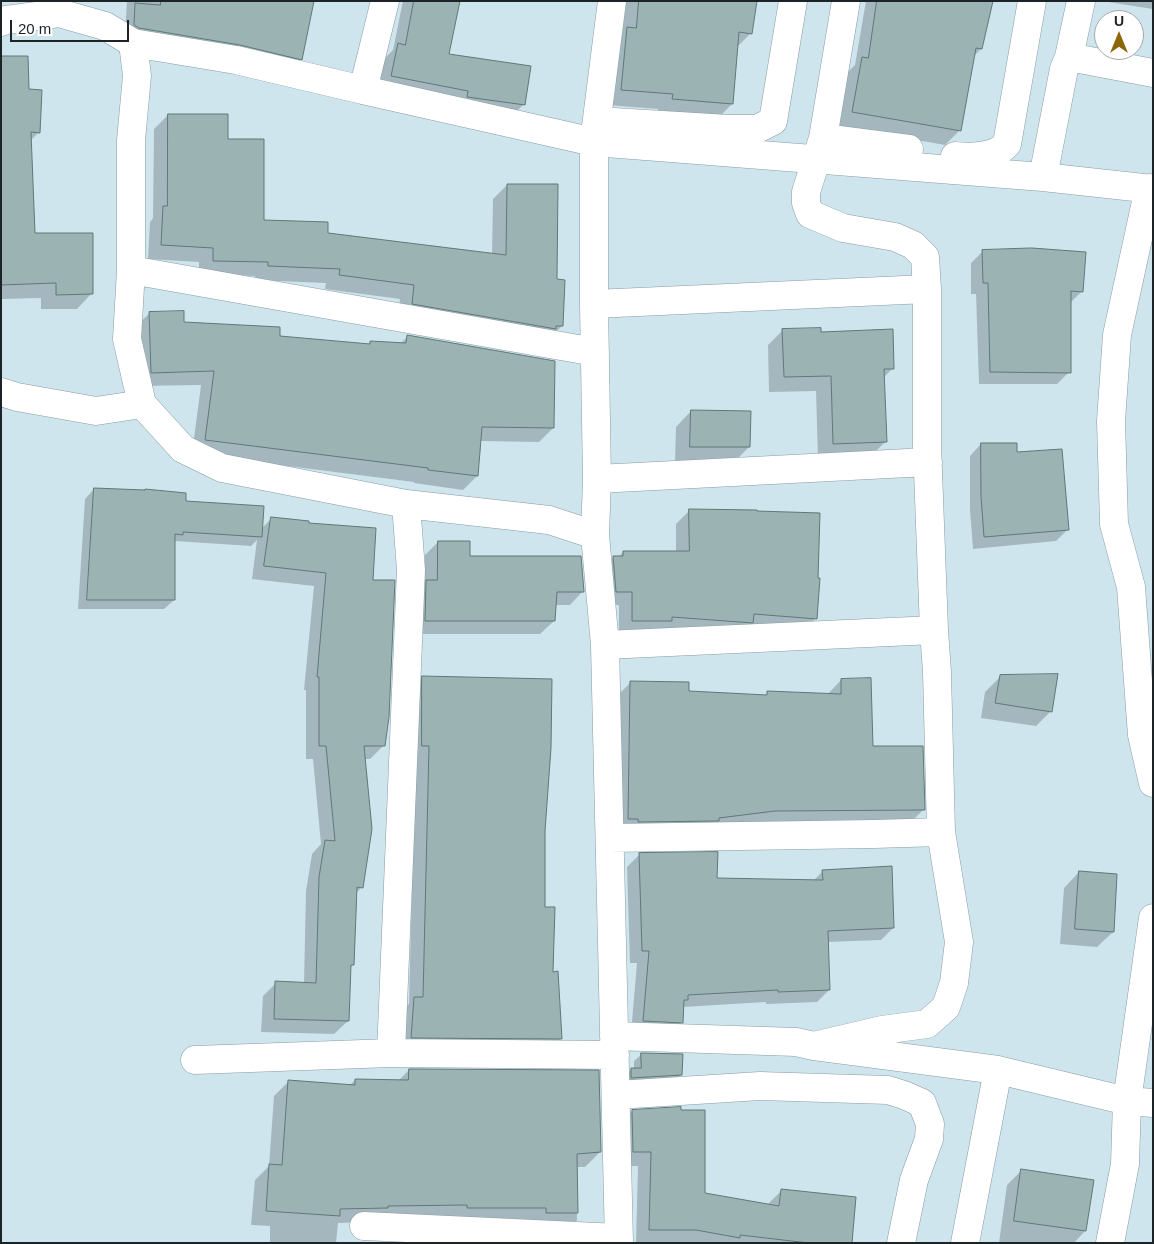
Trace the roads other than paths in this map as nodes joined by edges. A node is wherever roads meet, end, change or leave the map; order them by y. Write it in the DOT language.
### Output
graph roads {
  1 [pos="385,1"];
  2 [pos="612,1"];
  3 [pos="793,1"];
  4 [pos="846,1"];
  5 [pos="1032,1"];
  6 [pos="1080,1"];
  7 [pos="1,22"];
  8 [pos="133,44"];
  9 [pos="1069,56"];
  10 [pos="1153,73"];
  11 [pos="362,90"];
  12 [pos="596,132"];
  13 [pos="819,149"];
  14 [pos="1043,177"];
  15 [pos="1151,189"];
  16 [pos="131,270"];
  17 [pos="927,289"];
  18 [pos="594,304"];
  19 [pos="595,352"];
  20 [pos="1,392"];
  21 [pos="142,404"];
  22 [pos="928,462"];
  23 [pos="597,479"];
  24 [pos="406,504"];
  25 [pos="595,535"];
  26 [pos="934,630"];
  27 [pos="605,646"];
  28 [pos="1153,783"];
  29 [pos="941,832"];
  30 [pos="610,838"];
  31 [pos="1153,918"];
  32 [pos="614,1046"];
  33 [pos="814,1046"];
  34 [pos="391,1053"];
  35 [pos="196,1060"];
  36 [pos="998,1070"];
  37 [pos="617,1095"];
  38 [pos="1140,1102"];
  39 [pos="364,1226"];
  40 [pos="619,1241"];
  41 [pos="901,1243"];
  42 [pos="965,1243"];
  43 [pos="1110,1243"];
  1 -- 11 [label="street"];
  2 -- 12 [label="street"];
  3 -- 12 [label="street"];
  4 -- 13 [label="street"];
  5 -- 13 [label="street"];
  6 -- 9 [label="street"];
  7 -- 8 [label="street"];
  8 -- 11 [label="street"];
  8 -- 16 [label="street"];
  9 -- 10 [label="street"];
  9 -- 14 [label="street"];
  11 -- 12 [label="street"];
  12 -- 13 [label="street"];
  12 -- 18 [label="street"];
  13 -- 14 [label="street"];
  13 -- 17 [label="street"];
  14 -- 15 [label="street"];
  15 -- 28 [label="street"];
  16 -- 19 [label="street"];
  16 -- 21 [label="street"];
  17 -- 18 [label="street"];
  17 -- 22 [label="street"];
  18 -- 19 [label="street"];
  19 -- 23 [label="street"];
  20 -- 21 [label="street"];
  21 -- 24 [label="street"];
  22 -- 23 [label="street"];
  22 -- 26 [label="street"];
  23 -- 25 [label="street"];
  24 -- 25 [label="street"];
  24 -- 34 [label="street"];
  25 -- 27 [label="street"];
  26 -- 27 [label="street"];
  26 -- 29 [label="street"];
  27 -- 30 [label="street"];
  29 -- 30 [label="street"];
  29 -- 33 [label="street"];
  30 -- 32 [label="street"];
  31 -- 38 [label="street"];
  32 -- 33 [label="street"];
  32 -- 34 [label="street"];
  32 -- 37 [label="street"];
  33 -- 36 [label="street"];
  34 -- 35 [label="street"];
  36 -- 38 [label="street"];
  36 -- 42 [label="street"];
  37 -- 40 [label="street"];
  37 -- 41 [label="street"];
  38 -- 43 [label="street"];
  39 -- 40 [label="street"];
}
